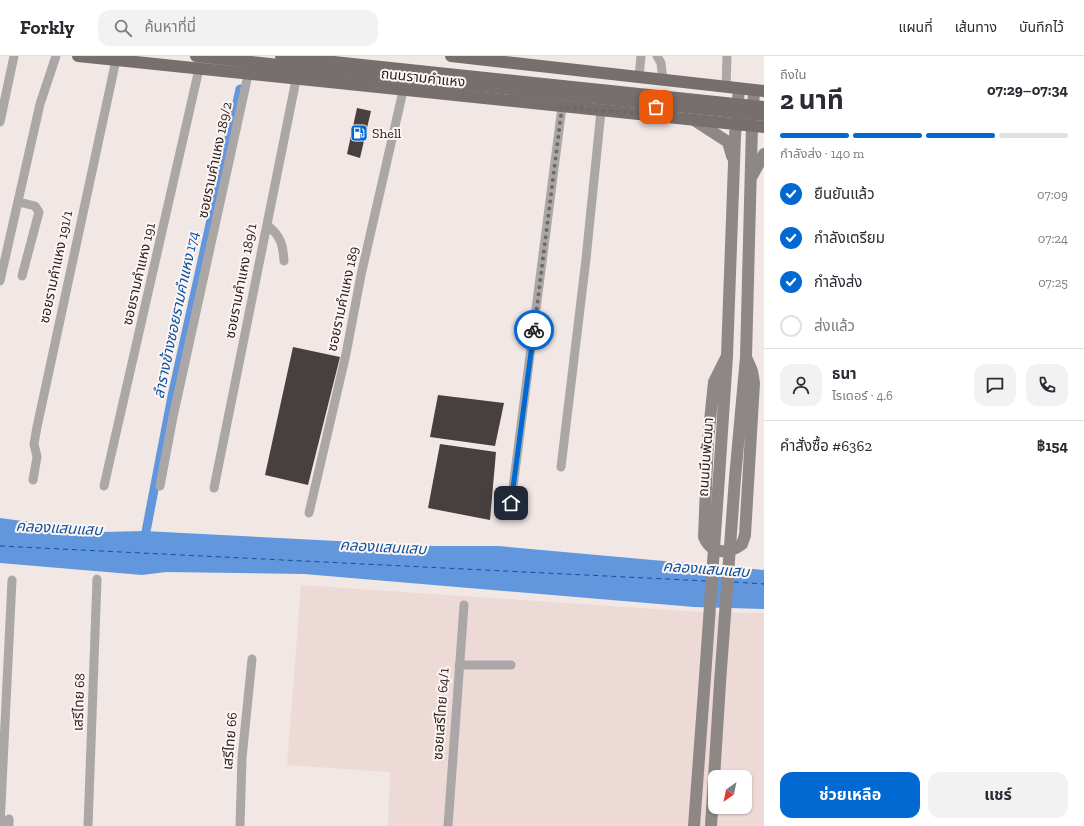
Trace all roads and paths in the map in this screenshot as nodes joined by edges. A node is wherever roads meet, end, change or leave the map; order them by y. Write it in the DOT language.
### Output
graph roads {
  1 [pos="14,56"];
  2 [pos="56,56"];
  3 [pos="78,56"];
  4 [pos="196,56"];
  5 [pos="281,56"];
  6 [pos="451,56"];
  7 [pos="641,56"];
  8 [pos="657,56"];
  9 [pos="727,56"];
  10 [pos="116,60"];
  11 [pos="343,68"];
  12 [pos="199,69"];
  13 [pos="248,75"];
  14 [pos="643,77"];
  15 [pos="296,80"];
  16 [pos="663,80"];
  17 [pos="726,87"];
  18 [pos="740,89"];
  19 [pos="403,90"];
  20 [pos="759,91"];
  21 [pos="562,107"];
  22 [pos="764,107"];
  23 [pos="601,111"];
  24 [pos="642,114"];
  25 [pos="764,116"];
  26 [pos="694,120"];
  27 [pos="0,122"];
  28 [pos="736,124"];
  29 [pos="752,126"];
  30 [pos="764,127"];
  31 [pos="764,154"];
  32 [pos="734,167"];
  33 [pos="750,180"];
  34 [pos="19,202"];
  35 [pos="267,226"];
  36 [pos="284,261"];
  37 [pos="22,276"];
  38 [pos="0,281"];
  39 [pos="727,356"];
  40 [pos="746,357"];
  41 [pos="561,467"];
  42 [pos="33,480"];
  43 [pos="104,486"];
  44 [pos="160,486"];
  45 [pos="214,488"];
  46 [pos="511,503"];
  47 [pos="309,513"];
  48 [pos="97,579"];
  49 [pos="12,580"];
  50 [pos="464,605"];
  51 [pos="252,659"];
  52 [pos="459,664"];
  53 [pos="511,665"];
  54 [pos="0,826"];
  55 [pos="88,826"];
  56 [pos="240,826"];
  57 [pos="448,826"];
  58 [pos="694,826"];
  59 [pos="711,826"];
  1 -- 27 [label="street"];
  2 -- 34 [label="street"];
  3 -- 10 [label="main road, ถนนรามคำแหง"];
  4 -- 11 [label="main road, ถนนรามคำแหง"];
  5 -- 11 [label="main road, ถนนรามคำแหง"];
  6 -- 14 [label="main road, ถนนรามคำแหง"];
  7 -- 14 [label="street"];
  8 -- 16 [label="street"];
  9 -- 17 [label="street"];
  10 -- 12 [label="main road, ถนนรามคำแหง"];
  10 -- 42 [label="street, ซอยรามคำแหง 191/1"];
  11 -- 22 [label="main road, ถนนรามคำแหง, bridge"];
  11 -- 25 [label="main road, ถนนรามคำแหง, bridge"];
  12 -- 13 [label="main road, ถนนรามคำแหง"];
  12 -- 43 [label="street, ซอยรามคำแหง 191"];
  13 -- 15 [label="main road, ถนนรามคำแหง"];
  13 -- 44 [label="street, ซอยรามคำแหง 189/2"];
  14 -- 16 [label="main road, ถนนรามคำแหง"];
  14 -- 24 [label="main road"];
  15 -- 19 [label="main road, ถนนรามคำแหง"];
  15 -- 35 [label="street, ซอยรามคำแหง 189/1"];
  16 -- 17 [label="main road, ถนนรามคำแหง"];
  17 -- 18 [label="main road, ถนนรามคำแหง"];
  18 -- 20 [label="main road, ถนนรามคำแหง"];
  18 -- 28 [label="street, ถนนมีนพัฒนา"];
  19 -- 21 [label="main road, ถนนรามคำแหง"];
  19 -- 47 [label="street, ซอยรามคำแหง 189"];
  20 -- 29 [label="street"];
  21 -- 23 [label="main road, ถนนรามคำแหง"];
  21 -- 46 [label="street"];
  23 -- 24 [label="main road, ถนนรามคำแหง"];
  23 -- 41 [label="street"];
  24 -- 26 [label="main road, ถนนรามคำแหง"];
  26 -- 28 [label="main road, ถนนรามคำแหง"];
  26 -- 32 [label="street"];
  28 -- 29 [label="main road, ถนนรามคำแหง"];
  28 -- 32 [label="street, ถนนมีนพัฒนา"];
  29 -- 30 [label="main road, ถนนรามคำแหง"];
  29 -- 33 [label="street"];
  31 -- 33 [label="street"];
  32 -- 39 [label="street, ถนนมีนพัฒนา"];
  33 -- 40 [label="street"];
  34 -- 37 [label="street"];
  34 -- 38 [label="street"];
  35 -- 36 [label="street"];
  35 -- 45 [label="street, ซอยรามคำแหง 189/1"];
  39 -- 40 [label="street"];
  39 -- 58 [label="street, ถนนมีนพัฒนา, bridge"];
  40 -- 59 [label="street, bridge"];
  48 -- 55 [label="street, เสรีไทย 68"];
  49 -- 54 [label="street"];
  50 -- 52 [label="street, ซอยเสรีไทย 64/1"];
  51 -- 56 [label="street, เสรีไทย 66"];
  52 -- 53 [label="street"];
  52 -- 57 [label="street, ซอยเสรีไทย 64/1"];
}
